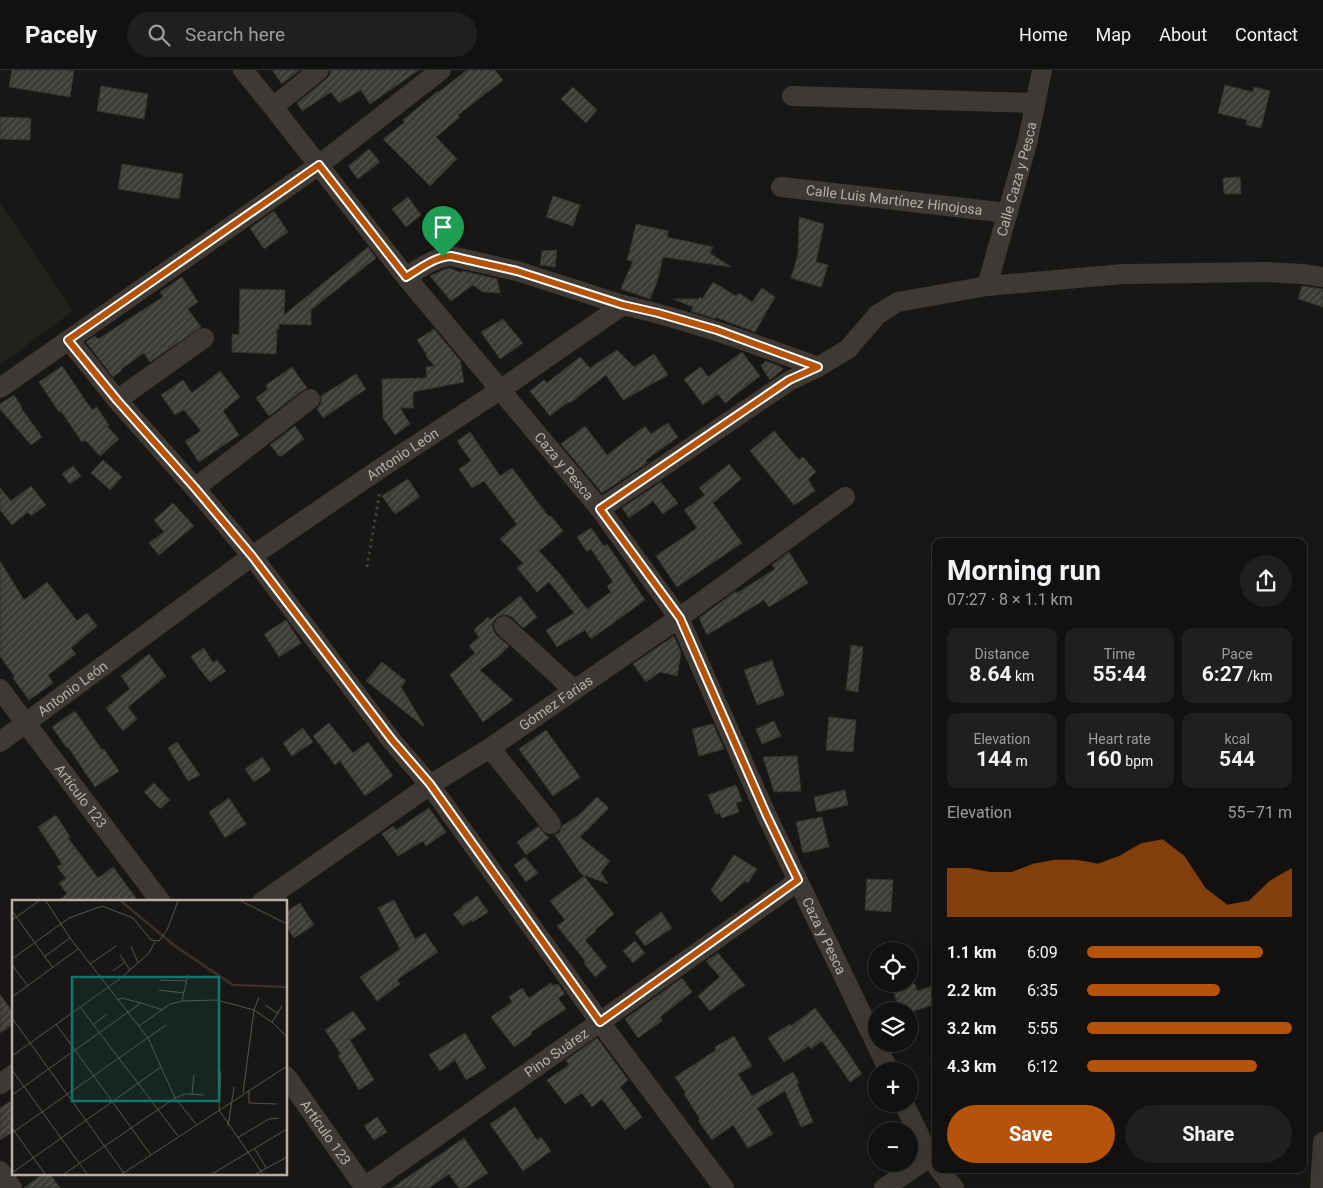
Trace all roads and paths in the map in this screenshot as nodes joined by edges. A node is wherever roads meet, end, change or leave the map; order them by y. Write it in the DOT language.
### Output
graph roads {
  1 [pos="242,70"];
  2 [pos="319,70"];
  3 [pos="441,70"];
  4 [pos="1042,70"];
  5 [pos="792,96"];
  6 [pos="1036,103"];
  7 [pos="273,107"];
  8 [pos="319,165"];
  9 [pos="781,187"];
  10 [pos="1008,213"];
  11 [pos="406,277"];
  12 [pos="1323,277"];
  13 [pos="987,286"];
  14 [pos="623,305"];
  15 [pos="204,338"];
  16 [pos="68,340"];
  17 [pos="818,367"];
  18 [pos="0,388"];
  19 [pos="500,390"];
  20 [pos="310,399"];
  21 [pos="117,400"];
  22 [pos="384,466"];
  23 [pos="195,488"];
  24 [pos="845,497"];
  25 [pos="600,509"];
  26 [pos="252,556"];
  27 [pos="367,567"];
  28 [pos="680,618"];
  29 [pos="504,626"];
  30 [pos="0,690"];
  31 [pos="574,690"];
  32 [pos="25,724"];
  33 [pos="0,742"];
  34 [pos="490,748"];
  35 [pos="430,784"];
  36 [pos="551,824"];
  37 [pos="798,880"];
  38 [pos="159,900"];
  39 [pos="265,900"];
  40 [pos="600,1022"];
  41 [pos="885,1062"];
  42 [pos="12,1075"];
  43 [pos="288,1079"];
  44 [pos="0,1084"];
  45 [pos="908,1112"];
  46 [pos="1323,1142"];
  47 [pos="932,1155"];
  48 [pos="932,1163"];
  49 [pos="0,1171"];
  50 [pos="943,1173"];
  51 [pos="12,1188"];
  52 [pos="364,1188"];
  53 [pos="724,1188"];
  54 [pos="884,1188"];
  55 [pos="954,1188"];
  56 [pos="1320,1188"];
  1 -- 7 [label="street, Caza y Pesca"];
  2 -- 7 [label="street"];
  3 -- 8 [label="street"];
  4 -- 6 [label="street, Calle Caza y Pesca"];
  5 -- 6 [label="street"];
  6 -- 10 [label="street, Calle Caza y Pesca"];
  7 -- 8 [label="street, Caza y Pesca"];
  8 -- 11 [label="street, Caza y Pesca"];
  8 -- 16 [label="street"];
  9 -- 10 [label="street, Calle Luis Martínez Hinojosa"];
  10 -- 13 [label="street, Calle Caza y Pesca"];
  11 -- 14 [label="street"];
  11 -- 19 [label="street, Caza y Pesca"];
  12 -- 13 [label="street"];
  13 -- 17 [label="street"];
  14 -- 17 [label="street"];
  14 -- 19 [label="street, Antonio León"];
  15 -- 21 [label="street"];
  16 -- 18 [label="street"];
  16 -- 21 [label="street"];
  17 -- 25 [label="street"];
  19 -- 22 [label="street, Antonio León"];
  19 -- 25 [label="street, Caza y Pesca"];
  20 -- 23 [label="street"];
  21 -- 23 [label="street"];
  22 -- 26 [label="street, Antonio León"];
  22 -- 27 [label="path"];
  23 -- 26 [label="street"];
  24 -- 28 [label="street, Gómez Farias"];
  25 -- 28 [label="street, Caza y Pesca"];
  26 -- 32 [label="street, Antonio León"];
  26 -- 35 [label="street"];
  28 -- 31 [label="street, Gómez Farias"];
  28 -- 37 [label="street, Caza y Pesca"];
  29 -- 31 [label="street"];
  30 -- 32 [label="street, Artículo 123"];
  31 -- 34 [label="street, Gómez Farias"];
  32 -- 33 [label="street, Antonio León"];
  32 -- 38 [label="street, Artículo 123"];
  34 -- 35 [label="street, Gómez Farias"];
  34 -- 36 [label="street"];
  35 -- 39 [label="street, Gómez Farias"];
  35 -- 40 [label="street"];
  37 -- 40 [label="street, Pino Suárez"];
  37 -- 41 [label="street, Caza y Pesca"];
  40 -- 52 [label="street, Pino Suárez"];
  40 -- 53 [label="street"];
  42 -- 44 [label="street"];
  43 -- 52 [label="street, Artículo 123"];
  45 -- 47 [label="street"];
  46 -- 56 [label="street"];
  48 -- 54 [label="street"];
  49 -- 51 [label="street"];
  50 -- 55 [label="street"];
}
